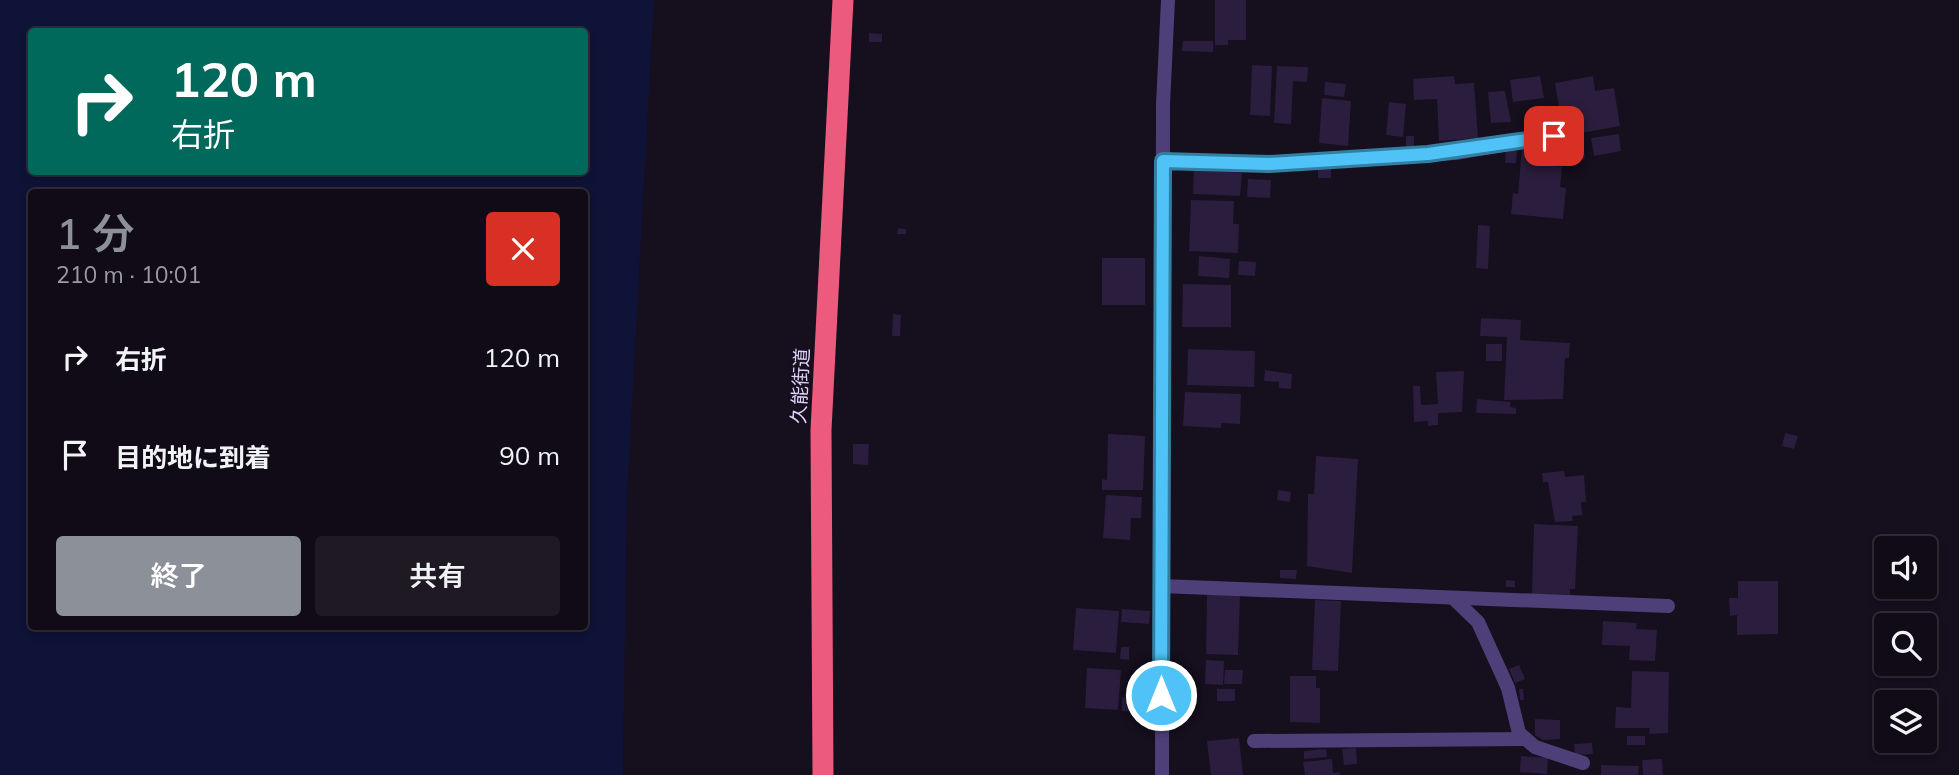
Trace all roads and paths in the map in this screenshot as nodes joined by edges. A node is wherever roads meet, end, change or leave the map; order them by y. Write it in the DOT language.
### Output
graph roads {
  1 [pos="843,0"];
  2 [pos="1168,0"];
  3 [pos="1554,136"];
  4 [pos="1163,161"];
  5 [pos="1161,586"];
  6 [pos="1453,597"];
  7 [pos="1668,606"];
  8 [pos="1527,739"];
  9 [pos="1254,741"];
  10 [pos="1583,763"];
  11 [pos="823,775"];
  12 [pos="1162,775"];
  1 -- 11 [label="highway, 久能街道"];
  2 -- 4 [label="street"];
  3 -- 4 [label="street"];
  4 -- 5 [label="street"];
  5 -- 6 [label="street"];
  5 -- 12 [label="street"];
  6 -- 7 [label="street"];
  6 -- 8 [label="street"];
  8 -- 9 [label="street"];
  8 -- 10 [label="street"];
}
